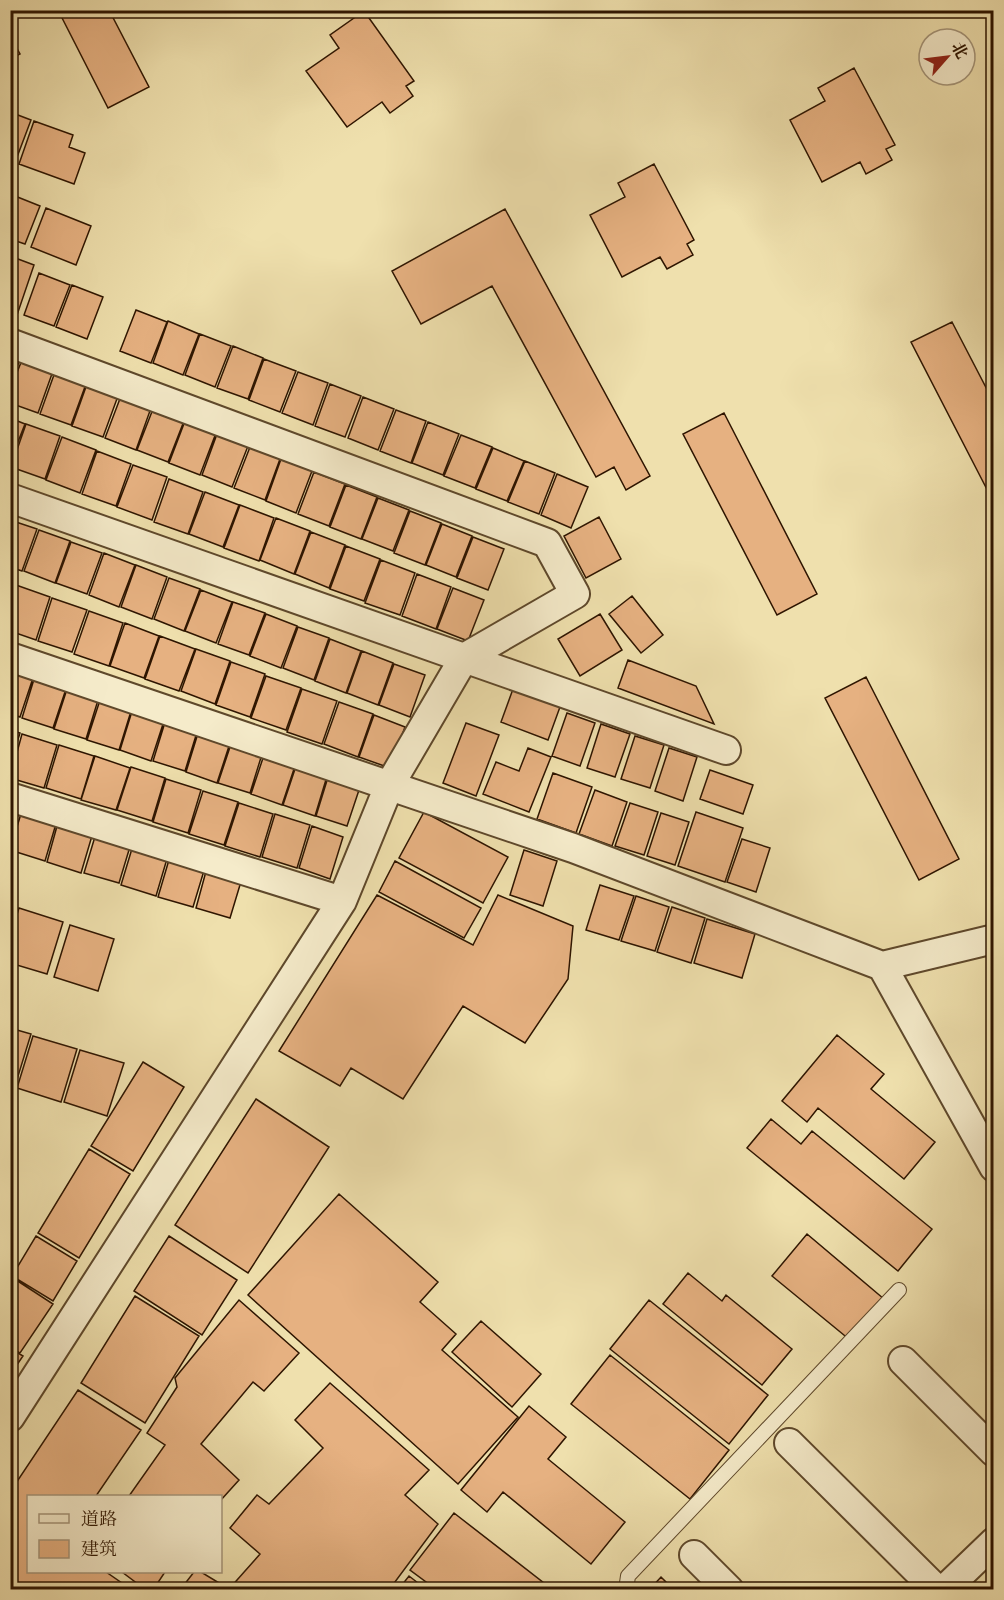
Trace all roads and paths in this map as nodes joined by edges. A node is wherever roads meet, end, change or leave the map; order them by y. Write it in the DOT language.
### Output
graph roads {
  1 [pos="10,343"];
  2 [pos="10,498"];
  3 [pos="10,657"];
  4 [pos="464,658"];
  5 [pos="726,750"];
  6 [pos="389,786"];
  7 [pos="10,797"];
  8 [pos="342,901"];
  9 [pos="993,939"];
  10 [pos="882,966"];
  11 [pos="993,1167"];
  12 [pos="898,1290"];
  13 [pos="903,1361"];
  14 [pos="10,1417"];
  15 [pos="789,1443"];
  16 [pos="993,1452"];
  17 [pos="993,1542"];
  18 [pos="694,1555"];
  19 [pos="626,1590"];
  20 [pos="729,1590"];
  21 [pos="937,1590"];
  22 [pos="944,1590"];
  1 -- 4 [label="street"];
  2 -- 4 [label="street"];
  3 -- 6 [label="street"];
  4 -- 5 [label="street"];
  4 -- 6 [label="street"];
  6 -- 8 [label="street"];
  6 -- 10 [label="street"];
  7 -- 8 [label="street"];
  8 -- 14 [label="street"];
  9 -- 10 [label="street"];
  10 -- 11 [label="street"];
  12 -- 19 [label="lane"];
  13 -- 16 [label="street"];
  15 -- 21 [label="street"];
  17 -- 22 [label="street"];
  18 -- 20 [label="street"];
}
